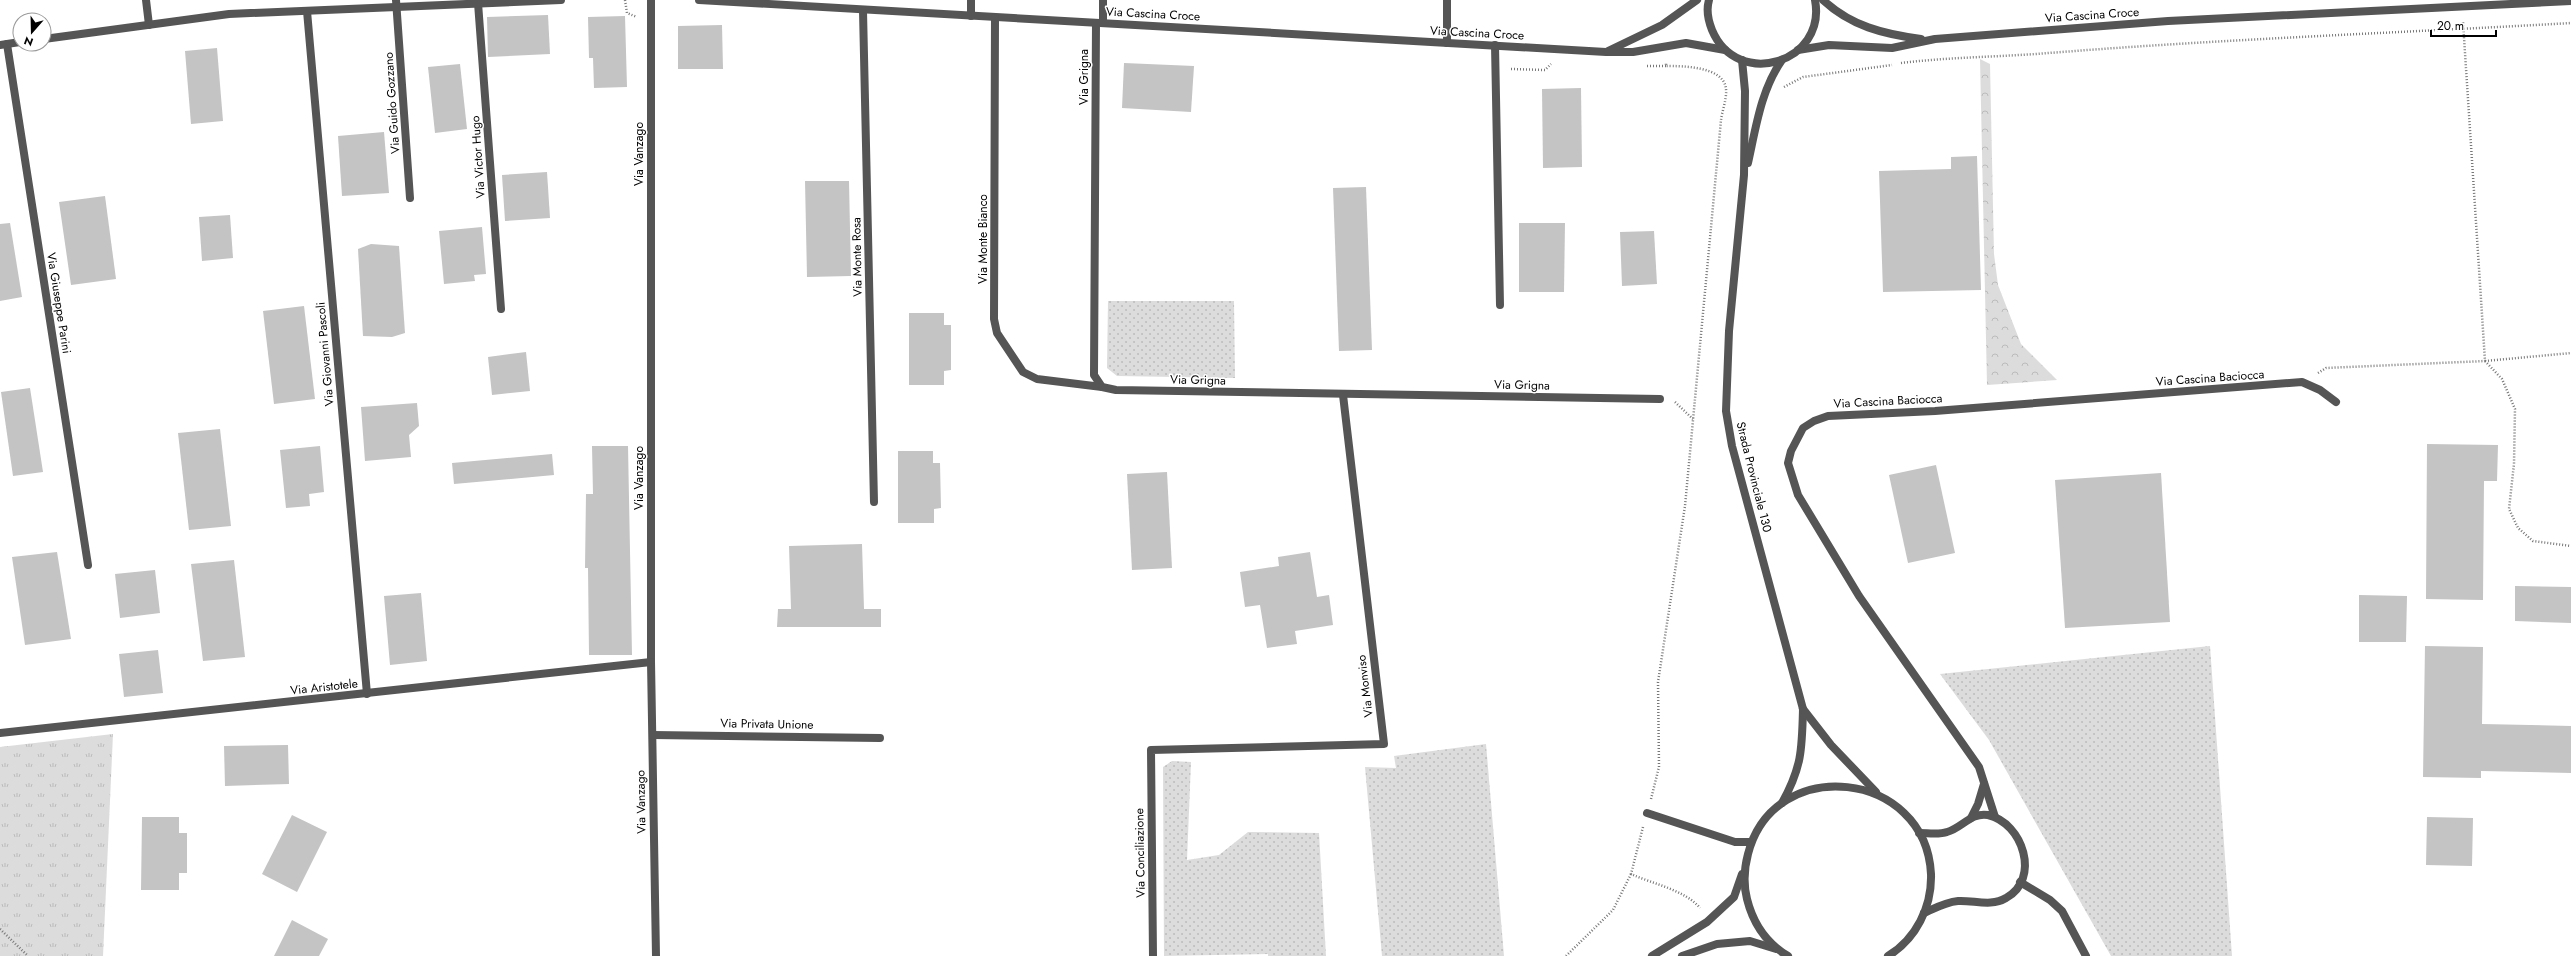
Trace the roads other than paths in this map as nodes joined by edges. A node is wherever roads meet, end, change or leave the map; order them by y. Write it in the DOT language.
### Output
graph roads {
  1 [pos="146,0"];
  2 [pos="561,0"];
  3 [pos="651,0"];
  4 [pos="699,0"];
  5 [pos="971,0"];
  6 [pos="1104,0"];
  7 [pos="1447,0"];
  8 [pos="1697,0"];
  9 [pos="1709,0"];
  10 [pos="1815,0"];
  11 [pos="1823,0"];
  12 [pos="2571,1"];
  13 [pos="397,3"];
  14 [pos="478,3"];
  15 [pos="306,11"];
  16 [pos="863,11"];
  17 [pos="971,16"];
  18 [pos="995,18"];
  19 [pos="1100,23"];
  20 [pos="149,25"];
  21 [pos="52,38"];
  22 [pos="1928,40"];
  23 [pos="1447,43"];
  24 [pos="3,45"];
  25 [pos="1495,46"];
  26 [pos="1725,50"];
  27 [pos="1798,50"];
  28 [pos="1606,52"];
  29 [pos="1742,60"];
  30 [pos="1782,60"];
  31 [pos="1744,175"];
  32 [pos="410,198"];
  33 [pos="1500,305"];
  34 [pos="501,309"];
  35 [pos="1102,387"];
  36 [pos="1343,395"];
  37 [pos="1660,399"];
  38 [pos="2336,402"];
  39 [pos="874,502"];
  40 [pos="88,565"];
  41 [pos="651,662"];
  42 [pos="367,694"];
  43 [pos="1803,709"];
  44 [pos="0,733"];
  45 [pos="653,735"];
  46 [pos="880,738"];
  47 [pos="1151,750"];
  48 [pos="1984,782"];
  49 [pos="1878,794"];
  50 [pos="1782,803"];
  51 [pos="1647,813"];
  52 [pos="1971,818"];
  53 [pos="1995,818"];
  54 [pos="1920,833"];
  55 [pos="1751,842"];
  56 [pos="1745,867"];
  57 [pos="2020,882"];
  58 [pos="1924,913"];
  59 [pos="1777,950"];
  60 [pos="1895,954"];
  61 [pos="656,956"];
  62 [pos="1153,956"];
  63 [pos="1652,956"];
  64 [pos="1682,956"];
  65 [pos="1788,956"];
  66 [pos="1888,956"];
  67 [pos="2086,956"];
  1 -- 20 [label="street"];
  2 -- 14 [label="street"];
  3 -- 41 [label="street, Via Vanzago"];
  4 -- 16 [label="street, Via Cascina Croce"];
  5 -- 17 [label="street"];
  6 -- 19 [label="street, Via Grigna"];
  7 -- 23 [label="street"];
  8 -- 28 [label="street, Via Cascina Croce"];
  9 -- 26 [label="street, Strada Provinciale 130"];
  10 -- 27 [label="street, Strada Provinciale 130"];
  11 -- 22 [label="street, Via Cascina Croce"];
  12 -- 22 [label="street, Via Cascina Croce"];
  13 -- 14 [label="street"];
  13 -- 15 [label="street"];
  13 -- 32 [label="street, Via Guido Gozzano"];
  14 -- 34 [label="street, Via Victor Hugo"];
  15 -- 20 [label="street"];
  15 -- 42 [label="street, Via Giovanni Pascoli"];
  16 -- 17 [label="street, Via Cascina Croce"];
  16 -- 39 [label="street, Via Monte Rosa"];
  17 -- 18 [label="street, Via Cascina Croce"];
  18 -- 19 [label="street, Via Cascina Croce"];
  18 -- 35 [label="street, Via Monte Bianco"];
  19 -- 23 [label="street, Via Cascina Croce"];
  19 -- 35 [label="street, Via Grigna"];
  20 -- 21 [label="street"];
  22 -- 27 [label="street, Via Cascina Croce"];
  23 -- 25 [label="street, Via Cascina Croce"];
  24 -- 40 [label="street, Via Giuseppe Parini"];
  25 -- 28 [label="street, Via Cascina Croce"];
  25 -- 33 [label="street"];
  26 -- 28 [label="street, Via Cascina Croce"];
  26 -- 29 [label="street, Strada Provinciale 130"];
  27 -- 30 [label="street, Strada Provinciale 130"];
  29 -- 30 [label="street, Strada Provinciale 130"];
  29 -- 31 [label="street, Strada Provinciale 130"];
  30 -- 31 [label="street, Strada Provinciale 130"];
  31 -- 43 [label="street, Strada Provinciale 130"];
  35 -- 36 [label="street, Via Grigna"];
  36 -- 37 [label="street, Via Grigna"];
  36 -- 47 [label="street, Via Monviso"];
  38 -- 48 [label="street, Via Cascina Baciocca"];
  41 -- 42 [label="street, Via Aristotele"];
  41 -- 45 [label="street, Via Vanzago"];
  42 -- 44 [label="street, Via Aristotele"];
  43 -- 49 [label="street, Strada Provinciale 130"];
  43 -- 50 [label="street, Strada Provinciale 130"];
  45 -- 46 [label="street, Via Privata Unione"];
  45 -- 61 [label="street, Via Vanzago"];
  47 -- 62 [label="street, Via Conciliazione"];
  48 -- 52 [label="street"];
  48 -- 53 [label="street, Via Cascina Baciocca"];
  49 -- 50 [label="street"];
  49 -- 54 [label="street"];
  50 -- 55 [label="street"];
  51 -- 55 [label="street"];
  52 -- 53 [label="street"];
  52 -- 54 [label="street"];
  53 -- 57 [label="street"];
  54 -- 58 [label="street"];
  55 -- 56 [label="street"];
  56 -- 59 [label="street"];
  56 -- 63 [label="street"];
  57 -- 58 [label="street"];
  57 -- 67 [label="street"];
  58 -- 60 [label="street"];
  59 -- 64 [label="street"];
  59 -- 65 [label="street"];
  60 -- 66 [label="street"];
}
